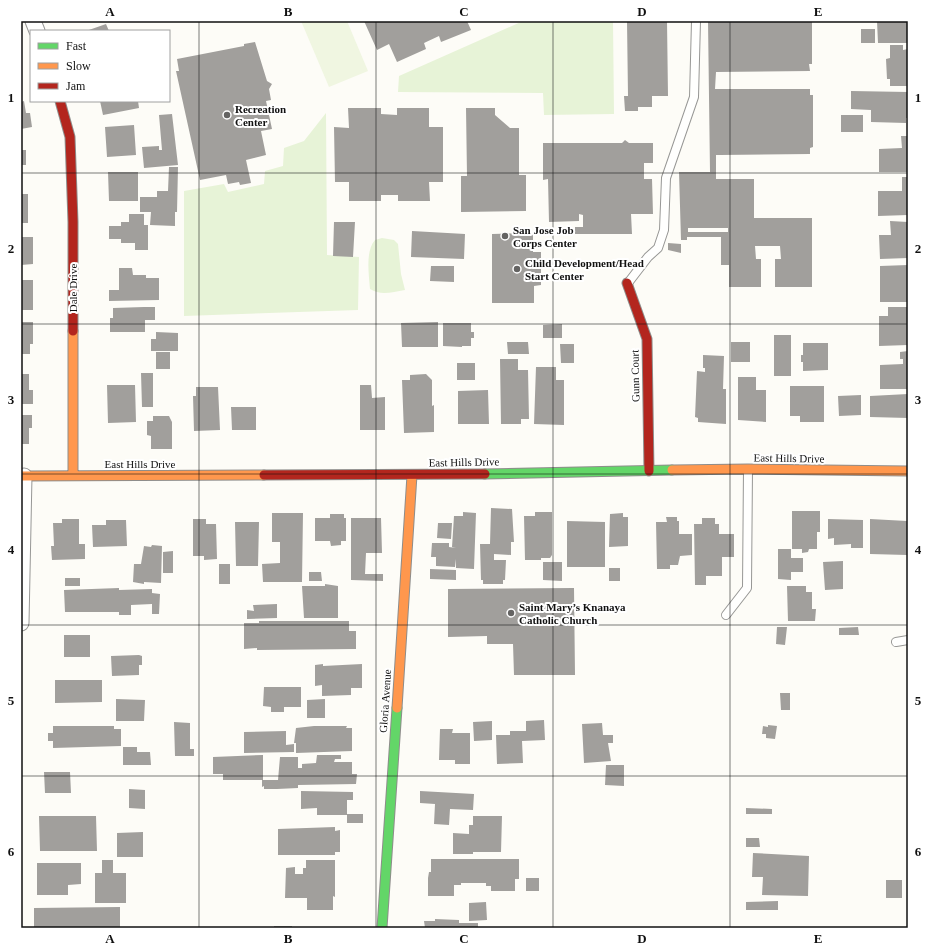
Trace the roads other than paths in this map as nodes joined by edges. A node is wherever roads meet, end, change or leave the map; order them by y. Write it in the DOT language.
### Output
graph roads {
  1 [pos="32,21"];
  2 [pos="696,21"];
  3 [pos="36,30"];
  4 [pos="60,102"];
  5 [pos="627,283"];
  6 [pos="748,469"];
  7 [pos="649,471"];
  8 [pos="908,471"];
  9 [pos="412,475"];
  10 [pos="22,476"];
  11 [pos="73,476"];
  12 [pos="726,615"];
  13 [pos="21,624"];
  14 [pos="908,640"];
  15 [pos="896,642"];
  16 [pos="382,928"];
  1 -- 3 [label="street"];
  2 -- 5 [label="lane"];
  4 -- 11 [label="street, Dale Drive"];
  5 -- 7 [label="street, Gunn Court"];
  6 -- 7 [label="street, East Hills Drive"];
  6 -- 8 [label="street, East Hills Drive"];
  6 -- 12 [label="lane"];
  7 -- 9 [label="street, East Hills Drive"];
  9 -- 11 [label="street, East Hills Drive"];
  9 -- 16 [label="street, Gloria Avenue"];
  10 -- 11 [label="street, East Hills Drive"];
  10 -- 13 [label="street"];
  14 -- 15 [label="lane"];
}
